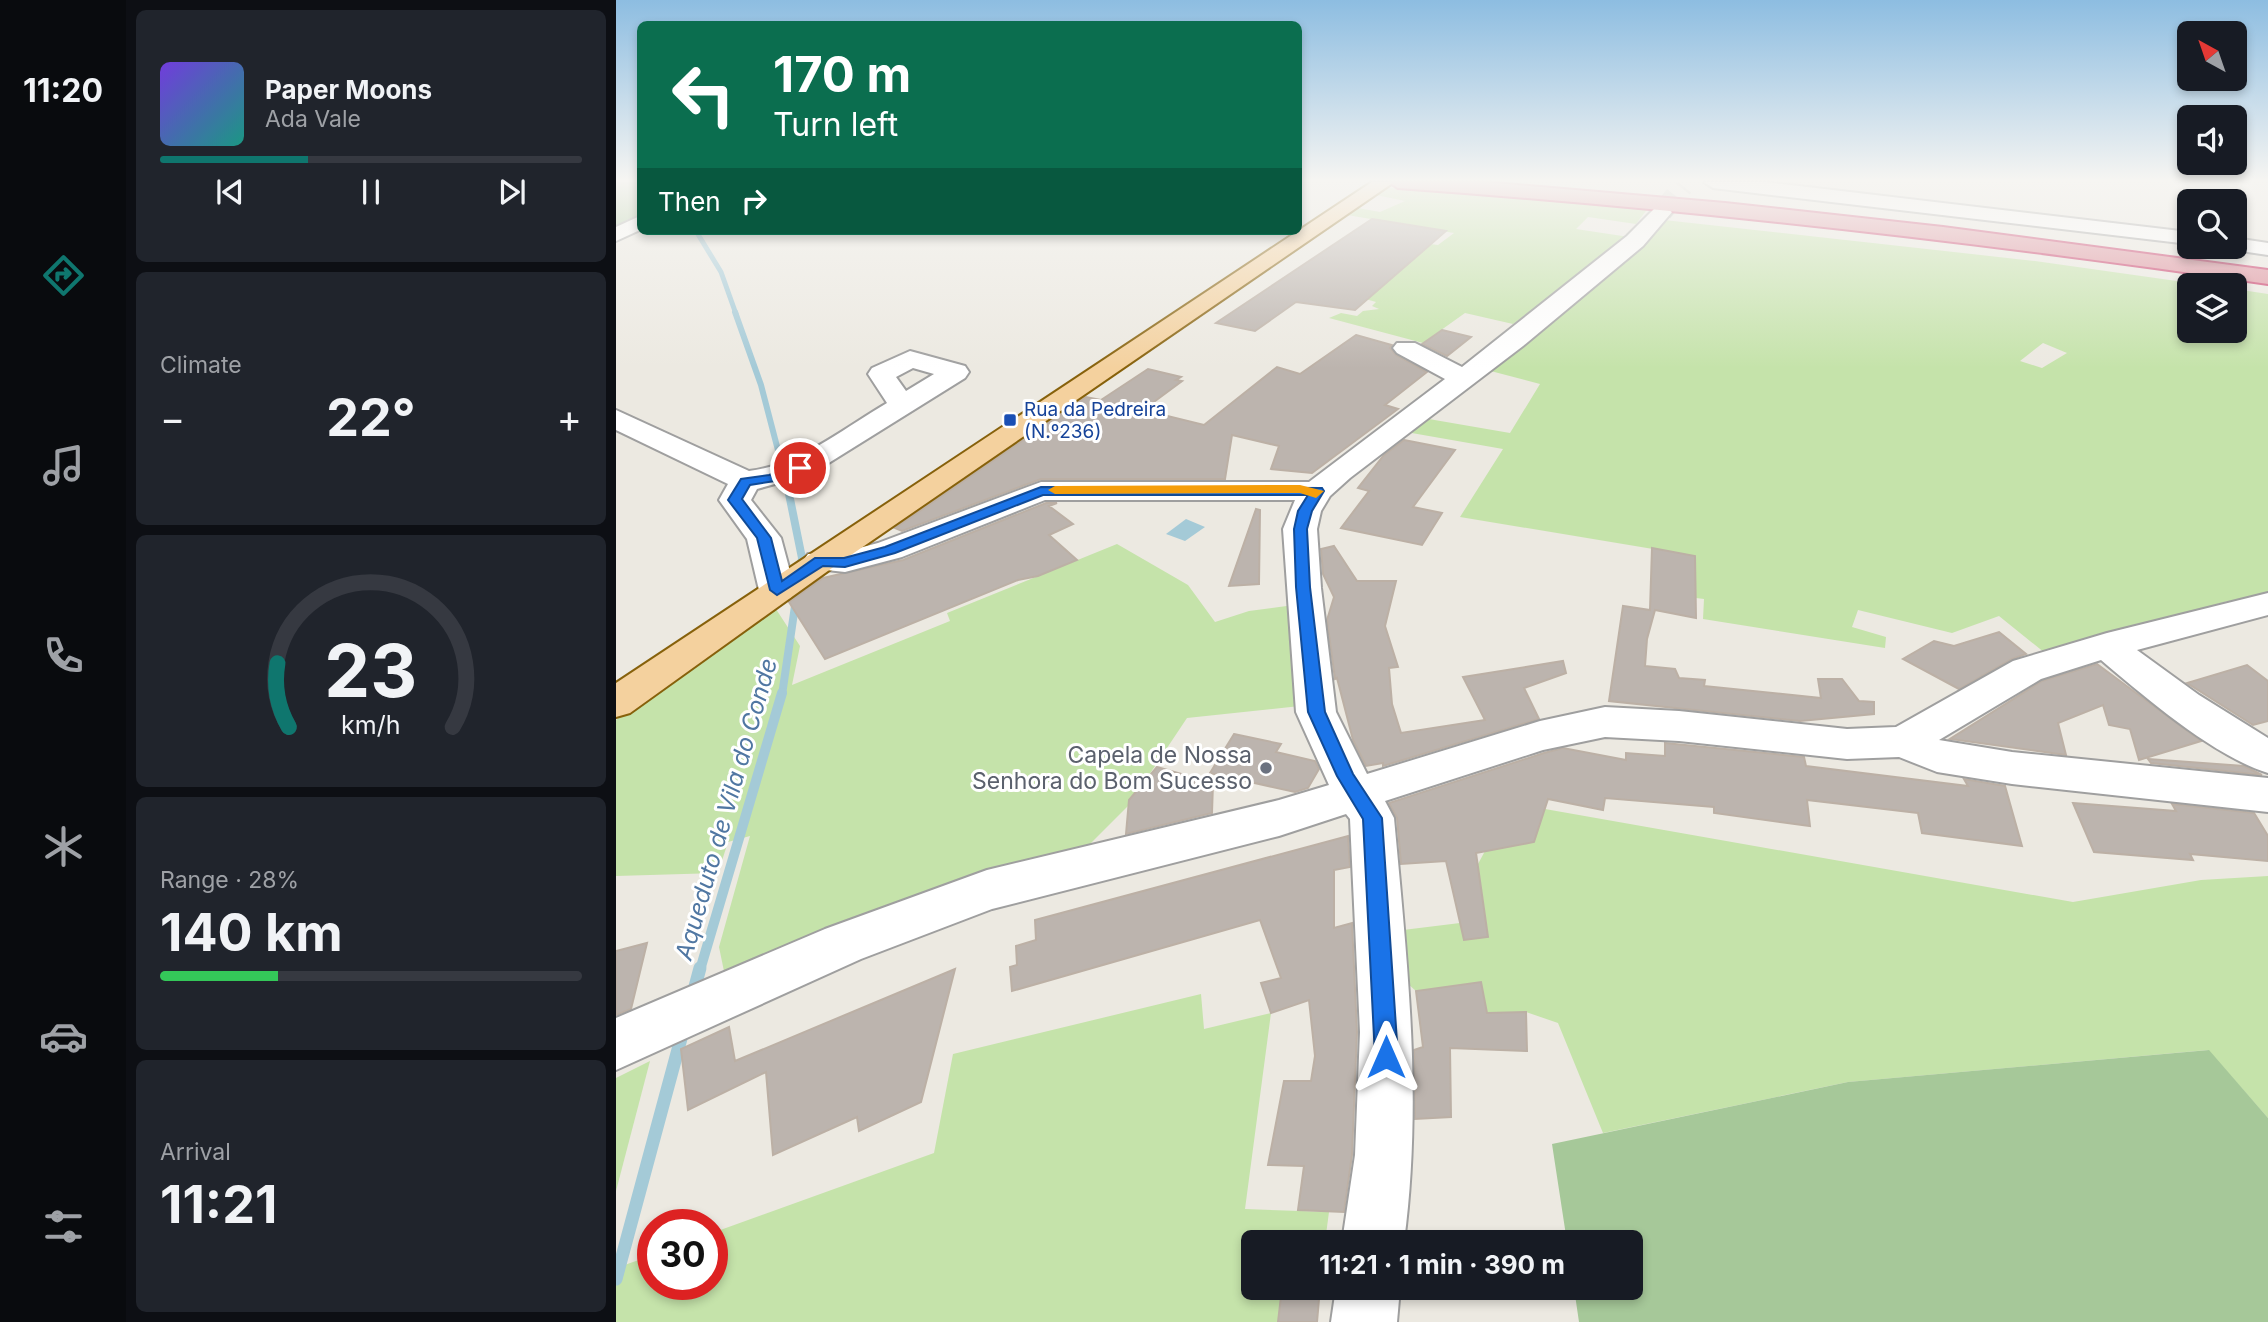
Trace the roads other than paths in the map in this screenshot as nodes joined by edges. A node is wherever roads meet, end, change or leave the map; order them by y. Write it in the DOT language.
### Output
graph roads {
  1 [pos="1293,244"];
  2 [pos="1632,244"];
  3 [pos="2009,244"];
  4 [pos="2116,244"];
  5 [pos="2247,246"];
  6 [pos="2268,249"];
  7 [pos="2268,264"];
  8 [pos="2268,277"];
  9 [pos="1406,348"];
  10 [pos="1468,377"];
  11 [pos="901,403"];
  12 [pos="616,419"];
  13 [pos="745,481"];
  14 [pos="1317,491"];
  15 [pos="820,561"];
  16 [pos="777,590"];
  17 [pos="2268,604"];
  18 [pos="2107,645"];
  19 [pos="616,703"];
  20 [pos="1903,742"];
  21 [pos="2268,757"];
  22 [pos="1354,793"];
  23 [pos="2268,795"];
  24 [pos="616,1044"];
  25 [pos="1375,1230"];
  26 [pos="1367,1300"];
  27 [pos="1364,1322"];
  1 -- 15 [label="main road"];
  2 -- 10 [label="street"];
  3 -- 8 [label="highway"];
  4 -- 7 [label="highway"];
  5 -- 6 [label="street"];
  9 -- 10 [label="street"];
  10 -- 14 [label="street"];
  11 -- 13 [label="street"];
  12 -- 13 [label="street"];
  13 -- 16 [label="street"];
  14 -- 15 [label="street"];
  14 -- 22 [label="street"];
  15 -- 16 [label="main road"];
  16 -- 19 [label="main road"];
  17 -- 18 [label="street"];
  18 -- 20 [label="street"];
  18 -- 21 [label="street"];
  20 -- 22 [label="street"];
  20 -- 23 [label="street"];
  22 -- 24 [label="street"];
  22 -- 25 [label="street"];
  26 -- 27 [label="street"];
}
